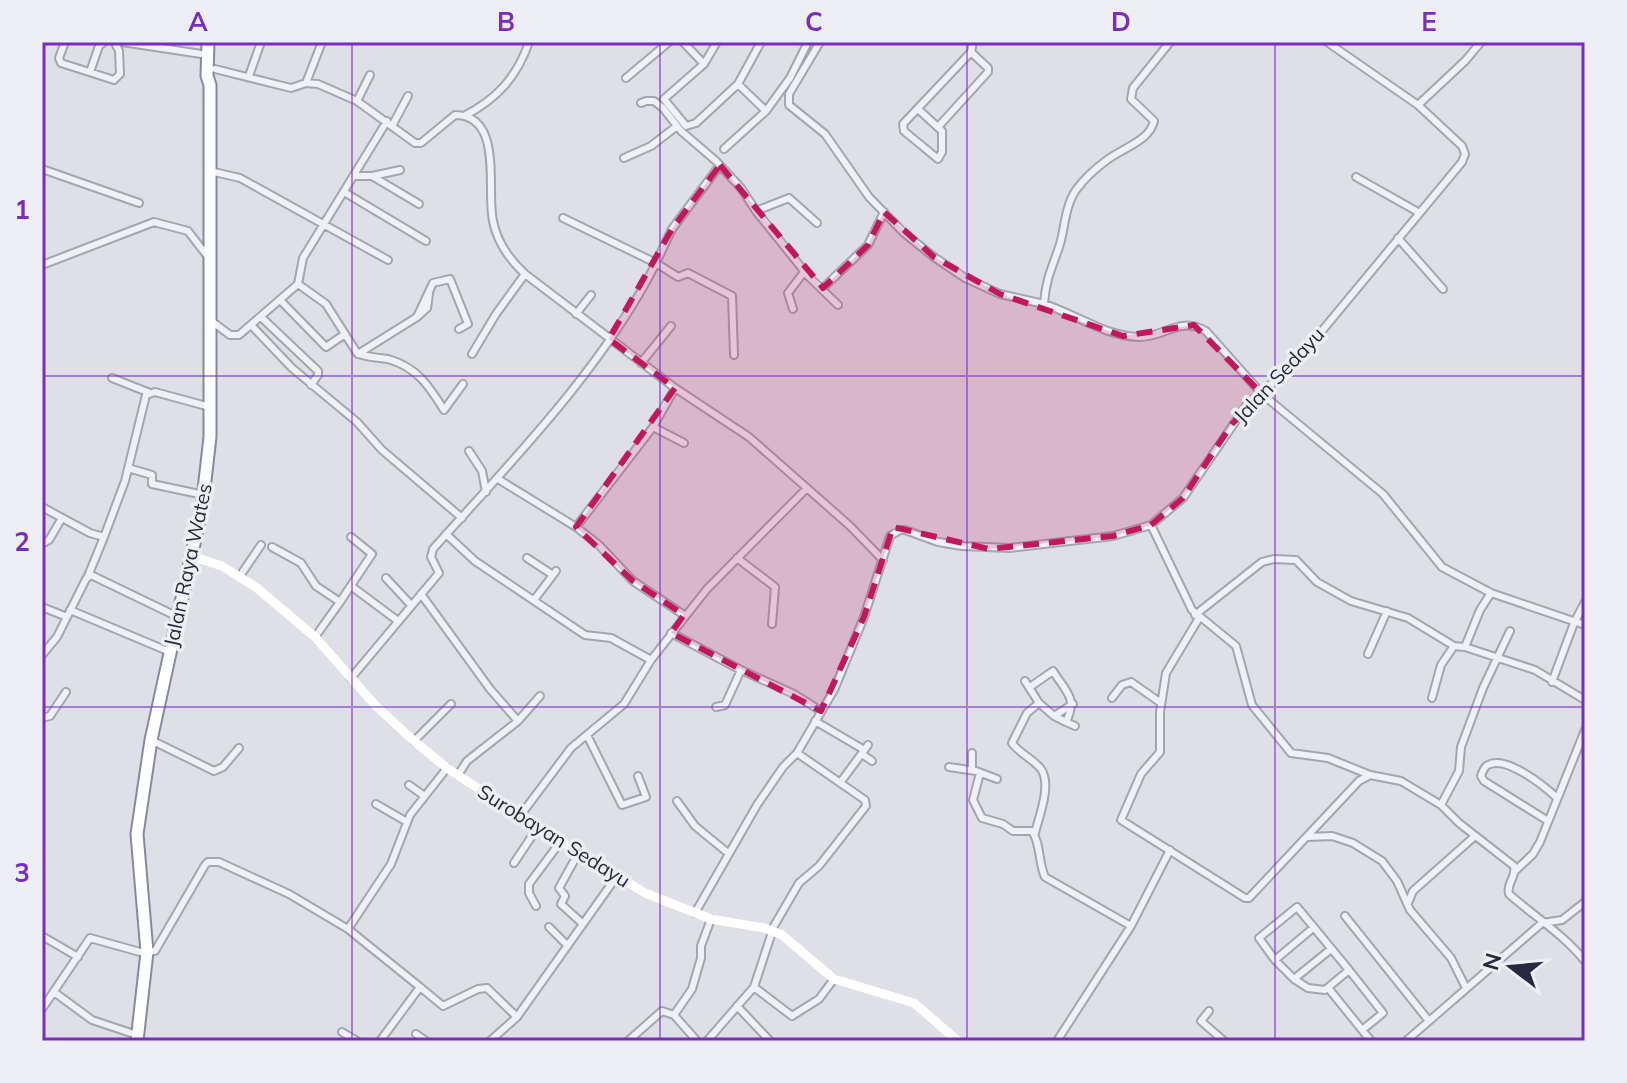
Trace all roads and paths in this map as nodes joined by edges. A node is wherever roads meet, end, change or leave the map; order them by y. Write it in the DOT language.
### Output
graph roads {
  1 [pos="65,42"];
  2 [pos="104,42"];
  3 [pos="118,42"];
  4 [pos="208,42"];
  5 [pos="214,42"];
  6 [pos="261,42"];
  7 [pos="322,42"];
  8 [pos="529,42"];
  9 [pos="669,42"];
  10 [pos="683,42"];
  11 [pos="717,42"];
  12 [pos="761,42"];
  13 [pos="808,42"];
  14 [pos="820,42"];
  15 [pos="973,42"];
  16 [pos="1170,42"];
  17 [pos="1327,42"];
  18 [pos="1481,42"];
  19 [pos="971,52"];
  20 [pos="208,55"];
  21 [pos="704,64"];
  22 [pos="215,69"];
  23 [pos="90,72"];
  24 [pos="370,75"];
  25 [pos="249,76"];
  26 [pos="626,78"];
  27 [pos="306,83"];
  28 [pos="738,84"];
  29 [pos="210,85"];
  30 [pos="408,96"];
  31 [pos="357,101"];
  32 [pos="641,103"];
  33 [pos="1418,105"];
  34 [pos="918,109"];
  35 [pos="766,111"];
  36 [pos="464,116"];
  37 [pos="390,124"];
  38 [pos="677,126"];
  39 [pos="938,127"];
  40 [pos="724,149"];
  41 [pos="624,158"];
  42 [pos="720,165"];
  43 [pos="42,169"];
  44 [pos="400,170"];
  45 [pos="209,171"];
  46 [pos="354,176"];
  47 [pos="372,176"];
  48 [pos="1356,177"];
  49 [pos="344,192"];
  50 [pos="139,203"];
  51 [pos="419,204"];
  52 [pos="756,211"];
  53 [pos="884,212"];
  54 [pos="1418,212"];
  55 [pos="563,218"];
  56 [pos="817,223"];
  57 [pos="322,224"];
  58 [pos="1398,238"];
  59 [pos="426,241"];
  60 [pos="210,259"];
  61 [pos="388,260"];
  62 [pos="656,263"];
  63 [pos="42,265"];
  64 [pos="804,272"];
  65 [pos="525,274"];
  66 [pos="298,284"];
  67 [pos="823,288"];
  68 [pos="1443,289"];
  69 [pos="591,295"];
  70 [pos="281,301"];
  71 [pos="1044,304"];
  72 [pos="838,305"];
  73 [pos="793,309"];
  74 [pos="576,314"];
  75 [pos="262,318"];
  76 [pos="209,319"];
  77 [pos="252,326"];
  78 [pos="671,326"];
  79 [pos="459,329"];
  80 [pos="345,334"];
  81 [pos="609,339"];
  82 [pos="358,354"];
  83 [pos="472,354"];
  84 [pos="734,355"];
  85 [pos="641,363"];
  86 [pos="112,378"];
  87 [pos="463,384"];
  88 [pos="311,385"];
  89 [pos="675,388"];
  90 [pos="150,393"];
  91 [pos="1262,394"];
  92 [pos="210,407"];
  93 [pos="444,410"];
  94 [pos="449,418"];
  95 [pos="653,427"];
  96 [pos="684,443"];
  97 [pos="469,451"];
  98 [pos="128,468"];
  99 [pos="498,479"];
  100 [pos="807,488"];
  101 [pos="486,492"];
  102 [pos="204,495"];
  103 [pos="42,507"];
  104 [pos="62,518"];
  105 [pos="462,518"];
  106 [pos="1151,525"];
  107 [pos="576,527"];
  108 [pos="446,534"];
  109 [pos="104,537"];
  110 [pos="351,537"];
  111 [pos="42,544"];
  112 [pos="261,545"];
  113 [pos="272,547"];
  114 [pos="191,556"];
  115 [pos="527,558"];
  116 [pos="737,558"];
  117 [pos="883,560"];
  118 [pos="88,576"];
  119 [pos="240,576"];
  120 [pos="386,578"];
  121 [pos="351,586"];
  122 [pos="1491,593"];
  123 [pos="421,594"];
  124 [pos="534,600"];
  125 [pos="340,602"];
  126 [pos="1585,602"];
  127 [pos="411,605"];
  128 [pos="42,607"];
  129 [pos="1387,611"];
  130 [pos="68,613"];
  131 [pos="684,615"];
  132 [pos="178,617"];
  133 [pos="1197,617"];
  134 [pos="398,621"];
  135 [pos="1574,623"];
  136 [pos="772,624"];
  137 [pos="1585,625"];
  138 [pos="1510,631"];
  139 [pos="671,633"];
  140 [pos="315,637"];
  141 [pos="1454,646"];
  142 [pos="1465,647"];
  143 [pos="170,652"];
  144 [pos="1368,654"];
  145 [pos="42,655"];
  146 [pos="1498,658"];
  147 [pos="651,660"];
  148 [pos="741,670"];
  149 [pos="351,678"];
  150 [pos="1552,682"];
  151 [pos="66,692"];
  152 [pos="540,696"];
  153 [pos="1112,698"];
  154 [pos="1432,698"];
  155 [pos="1585,700"];
  156 [pos="1039,703"];
  157 [pos="1161,703"];
  158 [pos="451,704"];
  159 [pos="1073,704"];
  160 [pos="716,707"];
  161 [pos="821,711"];
  162 [pos="1054,716"];
  163 [pos="42,718"];
  164 [pos="518,721"];
  165 [pos="815,721"];
  166 [pos="1066,722"];
  167 [pos="1075,726"];
  168 [pos="1585,730"];
  169 [pos="587,735"];
  170 [pos="151,740"];
  171 [pos="414,741"];
  172 [pos="239,748"];
  173 [pos="864,749"];
  174 [pos="797,753"];
  175 [pos="972,753"];
  176 [pos="872,761"];
  177 [pos="949,767"];
  178 [pos="447,768"];
  179 [pos="972,770"];
  180 [pos="980,773"];
  181 [pos="458,775"];
  182 [pos="1370,775"];
  183 [pos="638,776"];
  184 [pos="997,779"];
  185 [pos="840,783"];
  186 [pos="409,785"];
  187 [pos="423,795"];
  188 [pos="1556,797"];
  189 [pos="677,801"];
  190 [pos="376,804"];
  191 [pos="1441,805"];
  192 [pos="520,816"];
  193 [pos="1548,821"];
  194 [pos="407,822"];
  195 [pos="538,827"];
  196 [pos="1035,833"];
  197 [pos="1475,836"];
  198 [pos="1308,837"];
  199 [pos="560,840"];
  200 [pos="1170,850"];
  201 [pos="579,852"];
  202 [pos="728,853"];
  203 [pos="536,859"];
  204 [pos="514,863"];
  205 [pos="1515,871"];
  206 [pos="617,876"];
  207 [pos="1585,902"];
  208 [pos="1408,904"];
  209 [pos="536,906"];
  210 [pos="695,913"];
  211 [pos="1345,916"];
  212 [pos="711,919"];
  213 [pos="1542,923"];
  214 [pos="583,924"];
  215 [pos="1131,926"];
  216 [pos="549,927"];
  217 [pos="1313,928"];
  218 [pos="348,929"];
  219 [pos="773,931"];
  220 [pos="42,936"];
  221 [pos="566,944"];
  222 [pos="1331,949"];
  223 [pos="147,952"];
  224 [pos="78,957"];
  225 [pos="1275,960"];
  226 [pos="1585,961"];
  227 [pos="1349,970"];
  228 [pos="834,979"];
  229 [pos="1294,979"];
  230 [pos="420,987"];
  231 [pos="754,987"];
  232 [pos="1466,988"];
  233 [pos="1329,989"];
  234 [pos="54,992"];
  235 [pos="737,1006"];
  236 [pos="42,1009"];
  237 [pos="1209,1011"];
  238 [pos="674,1015"];
  239 [pos="517,1017"];
  240 [pos="1429,1021"];
  241 [pos="1362,1030"];
  242 [pos="342,1032"];
  243 [pos="416,1034"];
  244 [pos="137,1038"];
  245 [pos="357,1041"];
  246 [pos="380,1041"];
  247 [pos="426,1041"];
  248 [pos="490,1041"];
  249 [pos="628,1041"];
  250 [pos="697,1041"];
  251 [pos="707,1041"];
  252 [pos="770,1041"];
  253 [pos="958,1041"];
  254 [pos="1057,1041"];
  255 [pos="1224,1041"];
  256 [pos="1371,1041"];
  257 [pos="1406,1041"];
  1 -- 23 [label="street"];
  2 -- 3 [label="street"];
  2 -- 23 [label="street"];
  3 -- 20 [label="street"];
  3 -- 23 [label="street"];
  4 -- 20 [label="highway, Jalan Raya Wates"];
  5 -- 22 [label="highway, Jalan Raya Wates"];
  6 -- 25 [label="street"];
  7 -- 27 [label="street"];
  8 -- 36 [label="street"];
  9 -- 26 [label="street"];
  10 -- 21 [label="street"];
  11 -- 21 [label="street"];
  12 -- 28 [label="street"];
  13 -- 35 [label="street"];
  14 -- 53 [label="street"];
  15 -- 19 [label="street"];
  16 -- 71 [label="street"];
  17 -- 33 [label="street, Jalan Sedayu"];
  18 -- 33 [label="street"];
  19 -- 34 [label="street"];
  19 -- 39 [label="street"];
  20 -- 29 [label="highway, Jalan Raya Wates"];
  21 -- 28 [label="street"];
  22 -- 25 [label="street"];
  22 -- 29 [label="highway, Jalan Raya Wates"];
  24 -- 31 [label="street"];
  25 -- 27 [label="street"];
  27 -- 31 [label="street"];
  28 -- 35 [label="street"];
  29 -- 45 [label="highway, Jalan Raya Wates"];
  30 -- 37 [label="street"];
  31 -- 37 [label="street"];
  32 -- 38 [label="street"];
  33 -- 54 [label="street, Jalan Sedayu"];
  34 -- 39 [label="street"];
  34 -- 39 [label="street"];
  35 -- 40 [label="street"];
  36 -- 37 [label="street"];
  36 -- 65 [label="street"];
  37 -- 46 [label="street"];
  38 -- 41 [label="street"];
  38 -- 42 [label="street"];
  42 -- 52 [label="street"];
  42 -- 62 [label="street"];
  43 -- 50 [label="street"];
  44 -- 47 [label="street"];
  45 -- 57 [label="street"];
  45 -- 60 [label="highway, Jalan Raya Wates"];
  46 -- 47 [label="street"];
  46 -- 49 [label="street"];
  47 -- 51 [label="street"];
  48 -- 54 [label="street"];
  49 -- 57 [label="street"];
  49 -- 59 [label="street"];
  52 -- 56 [label="street"];
  52 -- 64 [label="street"];
  53 -- 67 [label="street"];
  53 -- 71 [label="street"];
  54 -- 58 [label="street, Jalan Sedayu"];
  55 -- 62 [label="street"];
  57 -- 61 [label="street"];
  57 -- 66 [label="street"];
  58 -- 68 [label="street"];
  58 -- 91 [label="street, Jalan Sedayu"];
  60 -- 63 [label="street"];
  60 -- 76 [label="highway, Jalan Raya Wates"];
  62 -- 81 [label="street"];
  62 -- 84 [label="street"];
  64 -- 67 [label="street"];
  64 -- 73 [label="street"];
  65 -- 74 [label="street"];
  65 -- 83 [label="street"];
  66 -- 70 [label="street"];
  66 -- 80 [label="street"];
  67 -- 72 [label="street"];
  69 -- 74 [label="street"];
  70 -- 75 [label="street"];
  70 -- 80 [label="street"];
  71 -- 91 [label="street"];
  74 -- 81 [label="street"];
  75 -- 77 [label="street"];
  75 -- 88 [label="street"];
  76 -- 77 [label="street"];
  76 -- 92 [label="highway, Jalan Raya Wates"];
  77 -- 88 [label="street"];
  78 -- 85 [label="street"];
  79 -- 82 [label="street"];
  80 -- 82 [label="street"];
  81 -- 85 [label="street"];
  81 -- 99 [label="street"];
  82 -- 93 [label="street"];
  85 -- 89 [label="street"];
  86 -- 90 [label="street"];
  87 -- 93 [label="street"];
  88 -- 105 [label="street"];
  89 -- 95 [label="street"];
  89 -- 100 [label="street"];
  90 -- 92 [label="street"];
  90 -- 98 [label="street"];
  91 -- 106 [label="street, Jalan Sedayu"];
  91 -- 122 [label="street"];
  92 -- 102 [label="highway, Jalan Raya Wates"];
  93 -- 94 [label="street"];
  95 -- 96 [label="street"];
  95 -- 107 [label="street"];
  97 -- 101 [label="street"];
  98 -- 102 [label="street"];
  98 -- 109 [label="street"];
  99 -- 101 [label="street"];
  99 -- 107 [label="street"];
  100 -- 116 [label="street"];
  100 -- 117 [label="street"];
  101 -- 105 [label="street"];
  102 -- 114 [label="highway, Jalan Raya Wates"];
  103 -- 104 [label="street"];
  104 -- 109 [label="street"];
  104 -- 111 [label="street"];
  105 -- 108 [label="street"];
  106 -- 117 [label="street"];
  106 -- 133 [label="street"];
  107 -- 131 [label="street"];
  108 -- 123 [label="street"];
  108 -- 124 [label="street"];
  109 -- 118 [label="street"];
  110 -- 121 [label="street"];
  112 -- 119 [label="street"];
  113 -- 125 [label="street"];
  114 -- 119 [label="main road, Surobayan Sedayu"];
  114 -- 132 [label="highway, Jalan Raya Wates"];
  115 -- 124 [label="street"];
  116 -- 131 [label="street"];
  116 -- 136 [label="street"];
  117 -- 161 [label="street"];
  118 -- 130 [label="street"];
  118 -- 132 [label="street"];
  119 -- 140 [label="main road, Surobayan Sedayu"];
  120 -- 127 [label="street"];
  121 -- 125 [label="street"];
  121 -- 134 [label="street"];
  122 -- 135 [label="street"];
  122 -- 142 [label="street"];
  123 -- 127 [label="street"];
  123 -- 164 [label="street"];
  124 -- 147 [label="street"];
  125 -- 140 [label="street"];
  126 -- 135 [label="street"];
  127 -- 134 [label="street"];
  128 -- 130 [label="street"];
  129 -- 133 [label="street"];
  129 -- 141 [label="street"];
  129 -- 144 [label="street"];
  130 -- 143 [label="street"];
  130 -- 145 [label="street"];
  131 -- 139 [label="street"];
  132 -- 143 [label="highway, Jalan Raya Wates"];
  133 -- 157 [label="street"];
  133 -- 182 [label="street"];
  134 -- 149 [label="street"];
  135 -- 137 [label="street"];
  135 -- 150 [label="street"];
  138 -- 146 [label="street"];
  139 -- 147 [label="street"];
  139 -- 148 [label="street"];
  140 -- 149 [label="main road, Surobayan Sedayu"];
  141 -- 142 [label="street"];
  141 -- 154 [label="street"];
  142 -- 146 [label="street"];
  143 -- 170 [label="highway, Jalan Raya Wates"];
  146 -- 150 [label="street"];
  146 -- 191 [label="street"];
  147 -- 169 [label="street"];
  148 -- 160 [label="street"];
  148 -- 161 [label="street"];
  149 -- 171 [label="main road, Surobayan Sedayu"];
  150 -- 155 [label="street"];
  151 -- 163 [label="street"];
  152 -- 164 [label="street"];
  153 -- 157 [label="street"];
  156 -- 159 [label="street"];
  156 -- 162 [label="street"];
  156 -- 196 [label="street"];
  157 -- 200 [label="street"];
  158 -- 171 [label="street"];
  159 -- 162 [label="street"];
  159 -- 166 [label="street"];
  161 -- 165 [label="street"];
  162 -- 166 [label="street"];
  164 -- 181 [label="street"];
  165 -- 173 [label="street"];
  165 -- 174 [label="street"];
  166 -- 167 [label="street"];
  168 -- 188 [label="street"];
  169 -- 183 [label="street"];
  169 -- 192 [label="street"];
  170 -- 172 [label="street"];
  170 -- 223 [label="highway, Jalan Raya Wates"];
  171 -- 178 [label="main road, Surobayan Sedayu"];
  173 -- 176 [label="street"];
  173 -- 185 [label="street"];
  174 -- 185 [label="street"];
  174 -- 202 [label="street"];
  175 -- 179 [label="street"];
  177 -- 179 [label="street"];
  178 -- 181 [label="main road, Surobayan Sedayu"];
  178 -- 187 [label="street"];
  179 -- 180 [label="street"];
  180 -- 184 [label="street"];
  180 -- 196 [label="street"];
  181 -- 192 [label="main road, Surobayan Sedayu"];
  182 -- 191 [label="street"];
  182 -- 198 [label="street"];
  185 -- 219 [label="street"];
  186 -- 187 [label="street"];
  187 -- 194 [label="street"];
  188 -- 193 [label="street"];
  188 -- 193 [label="street"];
  189 -- 202 [label="street"];
  190 -- 194 [label="street"];
  191 -- 197 [label="street"];
  192 -- 195 [label="main road, Surobayan Sedayu"];
  193 -- 205 [label="street"];
  194 -- 218 [label="street"];
  195 -- 199 [label="main road, Surobayan Sedayu"];
  195 -- 204 [label="street"];
  196 -- 215 [label="street"];
  197 -- 205 [label="street"];
  197 -- 208 [label="street"];
  198 -- 200 [label="street"];
  198 -- 208 [label="street"];
  199 -- 201 [label="main road, Surobayan Sedayu"];
  199 -- 203 [label="street"];
  199 -- 209 [label="street"];
  200 -- 215 [label="street"];
  201 -- 206 [label="main road, Surobayan Sedayu"];
  201 -- 214 [label="street"];
  202 -- 210 [label="street"];
  205 -- 213 [label="street"];
  206 -- 210 [label="main road, Surobayan Sedayu"];
  206 -- 214 [label="street"];
  207 -- 213 [label="street"];
  208 -- 232 [label="street"];
  210 -- 212 [label="main road, Surobayan Sedayu"];
  211 -- 240 [label="street"];
  212 -- 219 [label="main road, Surobayan Sedayu"];
  212 -- 238 [label="street"];
  213 -- 226 [label="street"];
  213 -- 232 [label="street"];
  214 -- 221 [label="street"];
  215 -- 254 [label="street"];
  216 -- 221 [label="street"];
  217 -- 222 [label="street"];
  217 -- 225 [label="street"];
  217 -- 225 [label="street"];
  218 -- 223 [label="street"];
  218 -- 230 [label="street"];
  219 -- 228 [label="main road, Surobayan Sedayu"];
  219 -- 231 [label="street"];
  220 -- 224 [label="street"];
  221 -- 239 [label="street"];
  222 -- 227 [label="street"];
  222 -- 229 [label="street"];
  223 -- 224 [label="street"];
  223 -- 244 [label="highway, Jalan Raya Wates"];
  224 -- 234 [label="street"];
  225 -- 229 [label="street"];
  227 -- 233 [label="street"];
  227 -- 241 [label="street"];
  228 -- 231 [label="street"];
  228 -- 253 [label="main road, Surobayan Sedayu"];
  229 -- 233 [label="street"];
  230 -- 239 [label="street"];
  230 -- 246 [label="street"];
  231 -- 235 [label="street"];
  232 -- 240 [label="street"];
  233 -- 241 [label="street"];
  234 -- 236 [label="street"];
  234 -- 244 [label="street"];
  235 -- 251 [label="street"];
  235 -- 252 [label="street"];
  237 -- 255 [label="street"];
  238 -- 249 [label="street"];
  238 -- 250 [label="street"];
  239 -- 248 [label="street"];
  240 -- 257 [label="street"];
  241 -- 256 [label="street"];
  242 -- 245 [label="street"];
  243 -- 247 [label="street"];
}
